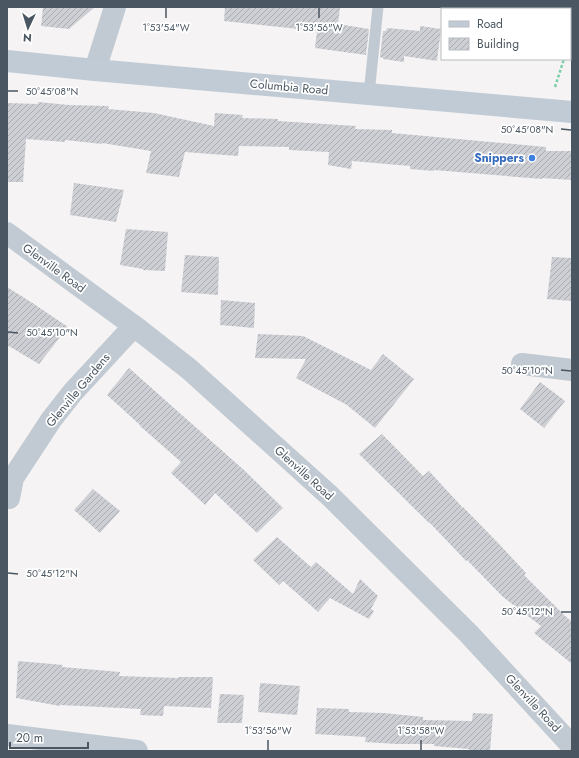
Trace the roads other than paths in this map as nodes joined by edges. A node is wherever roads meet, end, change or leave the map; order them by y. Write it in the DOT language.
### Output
graph roads {
  1 [pos="115,7"];
  2 [pos="378,7"];
  3 [pos="7,61"];
  4 [pos="95,70"];
  5 [pos="369,94"];
  6 [pos="572,112"];
  7 [pos="7,233"];
  8 [pos="134,326"];
  9 [pos="522,364"];
  10 [pos="572,370"];
  11 [pos="10,484"];
  12 [pos="7,736"];
  13 [pos="572,746"];
  14 [pos="64,747"];
  15 [pos="137,751"];
  1 -- 4 [label="street"];
  2 -- 5 [label="lane"];
  3 -- 4 [label="street, Columbia Road"];
  4 -- 5 [label="street, Columbia Road"];
  5 -- 6 [label="street, Columbia Road"];
  7 -- 8 [label="street, Glenville Road"];
  8 -- 11 [label="street, Glenville Gardens"];
  8 -- 13 [label="street, Glenville Road"];
  9 -- 10 [label="street"];
  12 -- 14 [label="street"];
  14 -- 15 [label="street"];
}
